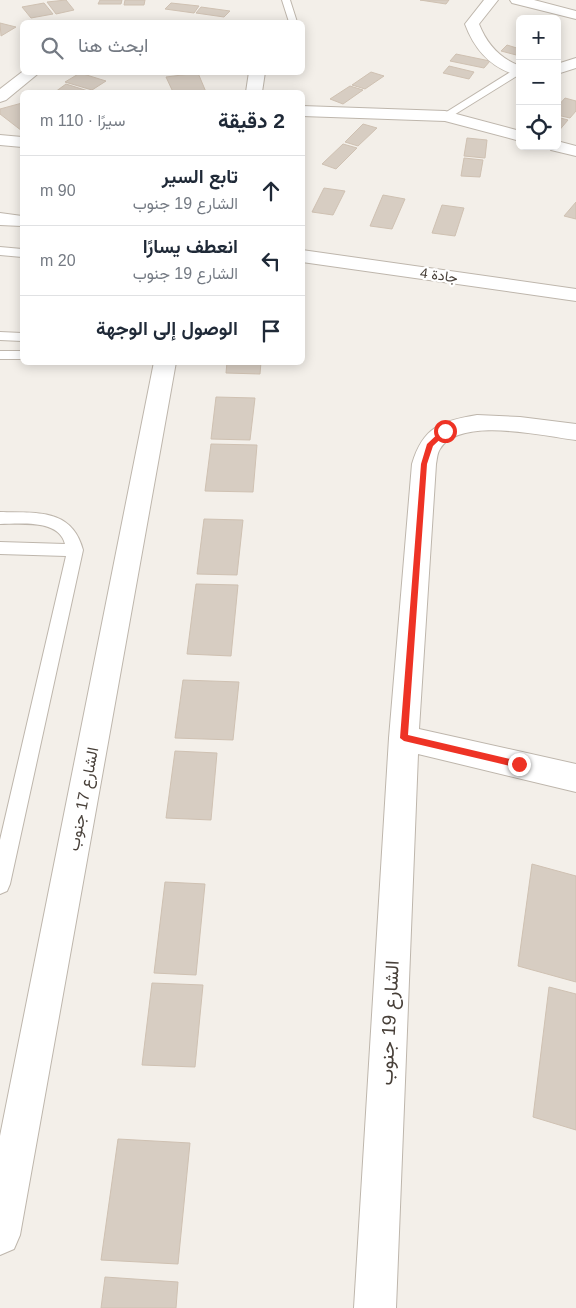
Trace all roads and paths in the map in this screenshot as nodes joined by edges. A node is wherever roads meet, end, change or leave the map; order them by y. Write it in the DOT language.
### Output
graph roads {
  1 [pos="286,0"];
  2 [pos="491,0"];
  3 [pos="517,0"];
  4 [pos="576,16"];
  5 [pos="291,20"];
  6 [pos="576,63"];
  7 [pos="561,68"];
  8 [pos="516,70"];
  9 [pos="516,73"];
  10 [pos="29,75"];
  11 [pos="257,75"];
  12 [pos="254,90"];
  13 [pos="0,96"];
  14 [pos="305,111"];
  15 [pos="445,116"];
  16 [pos="516,135"];
  17 [pos="0,140"];
  18 [pos="20,142"];
  19 [pos="561,147"];
  20 [pos="576,151"];
  21 [pos="0,219"];
  22 [pos="20,221"];
  23 [pos="0,251"];
  24 [pos="20,253"];
  25 [pos="305,256"];
  26 [pos="576,295"];
  27 [pos="0,336"];
  28 [pos="20,337"];
  29 [pos="0,354"];
  30 [pos="20,355"];
  31 [pos="164,365"];
  32 [pos="576,432"];
  33 [pos="0,518"];
  34 [pos="0,548"];
  35 [pos="75,550"];
  36 [pos="404,738"];
  37 [pos="576,778"];
  38 [pos="0,884"];
  39 [pos="0,1235"];
  40 [pos="375,1308"];
  1 -- 5 [label="lane"];
  2 -- 8 [label="street"];
  3 -- 4 [label="street"];
  6 -- 7 [label="street"];
  9 -- 15 [label="lane"];
  10 -- 13 [label="street"];
  11 -- 12 [label="street"];
  14 -- 15 [label="street"];
  15 -- 16 [label="street"];
  17 -- 18 [label="street"];
  19 -- 20 [label="street"];
  21 -- 22 [label="street"];
  23 -- 24 [label="lane"];
  25 -- 26 [label="street, جادة 4"];
  27 -- 28 [label="lane"];
  29 -- 30 [label="lane"];
  31 -- 39 [label="street, الشارع 17 جنوب"];
  32 -- 36 [label="street, الشارع 19 جنوب"];
  33 -- 35 [label="lane"];
  34 -- 35 [label="lane"];
  35 -- 38 [label="lane"];
  36 -- 37 [label="street"];
  36 -- 40 [label="street, الشارع 19 جنوب"];
}
